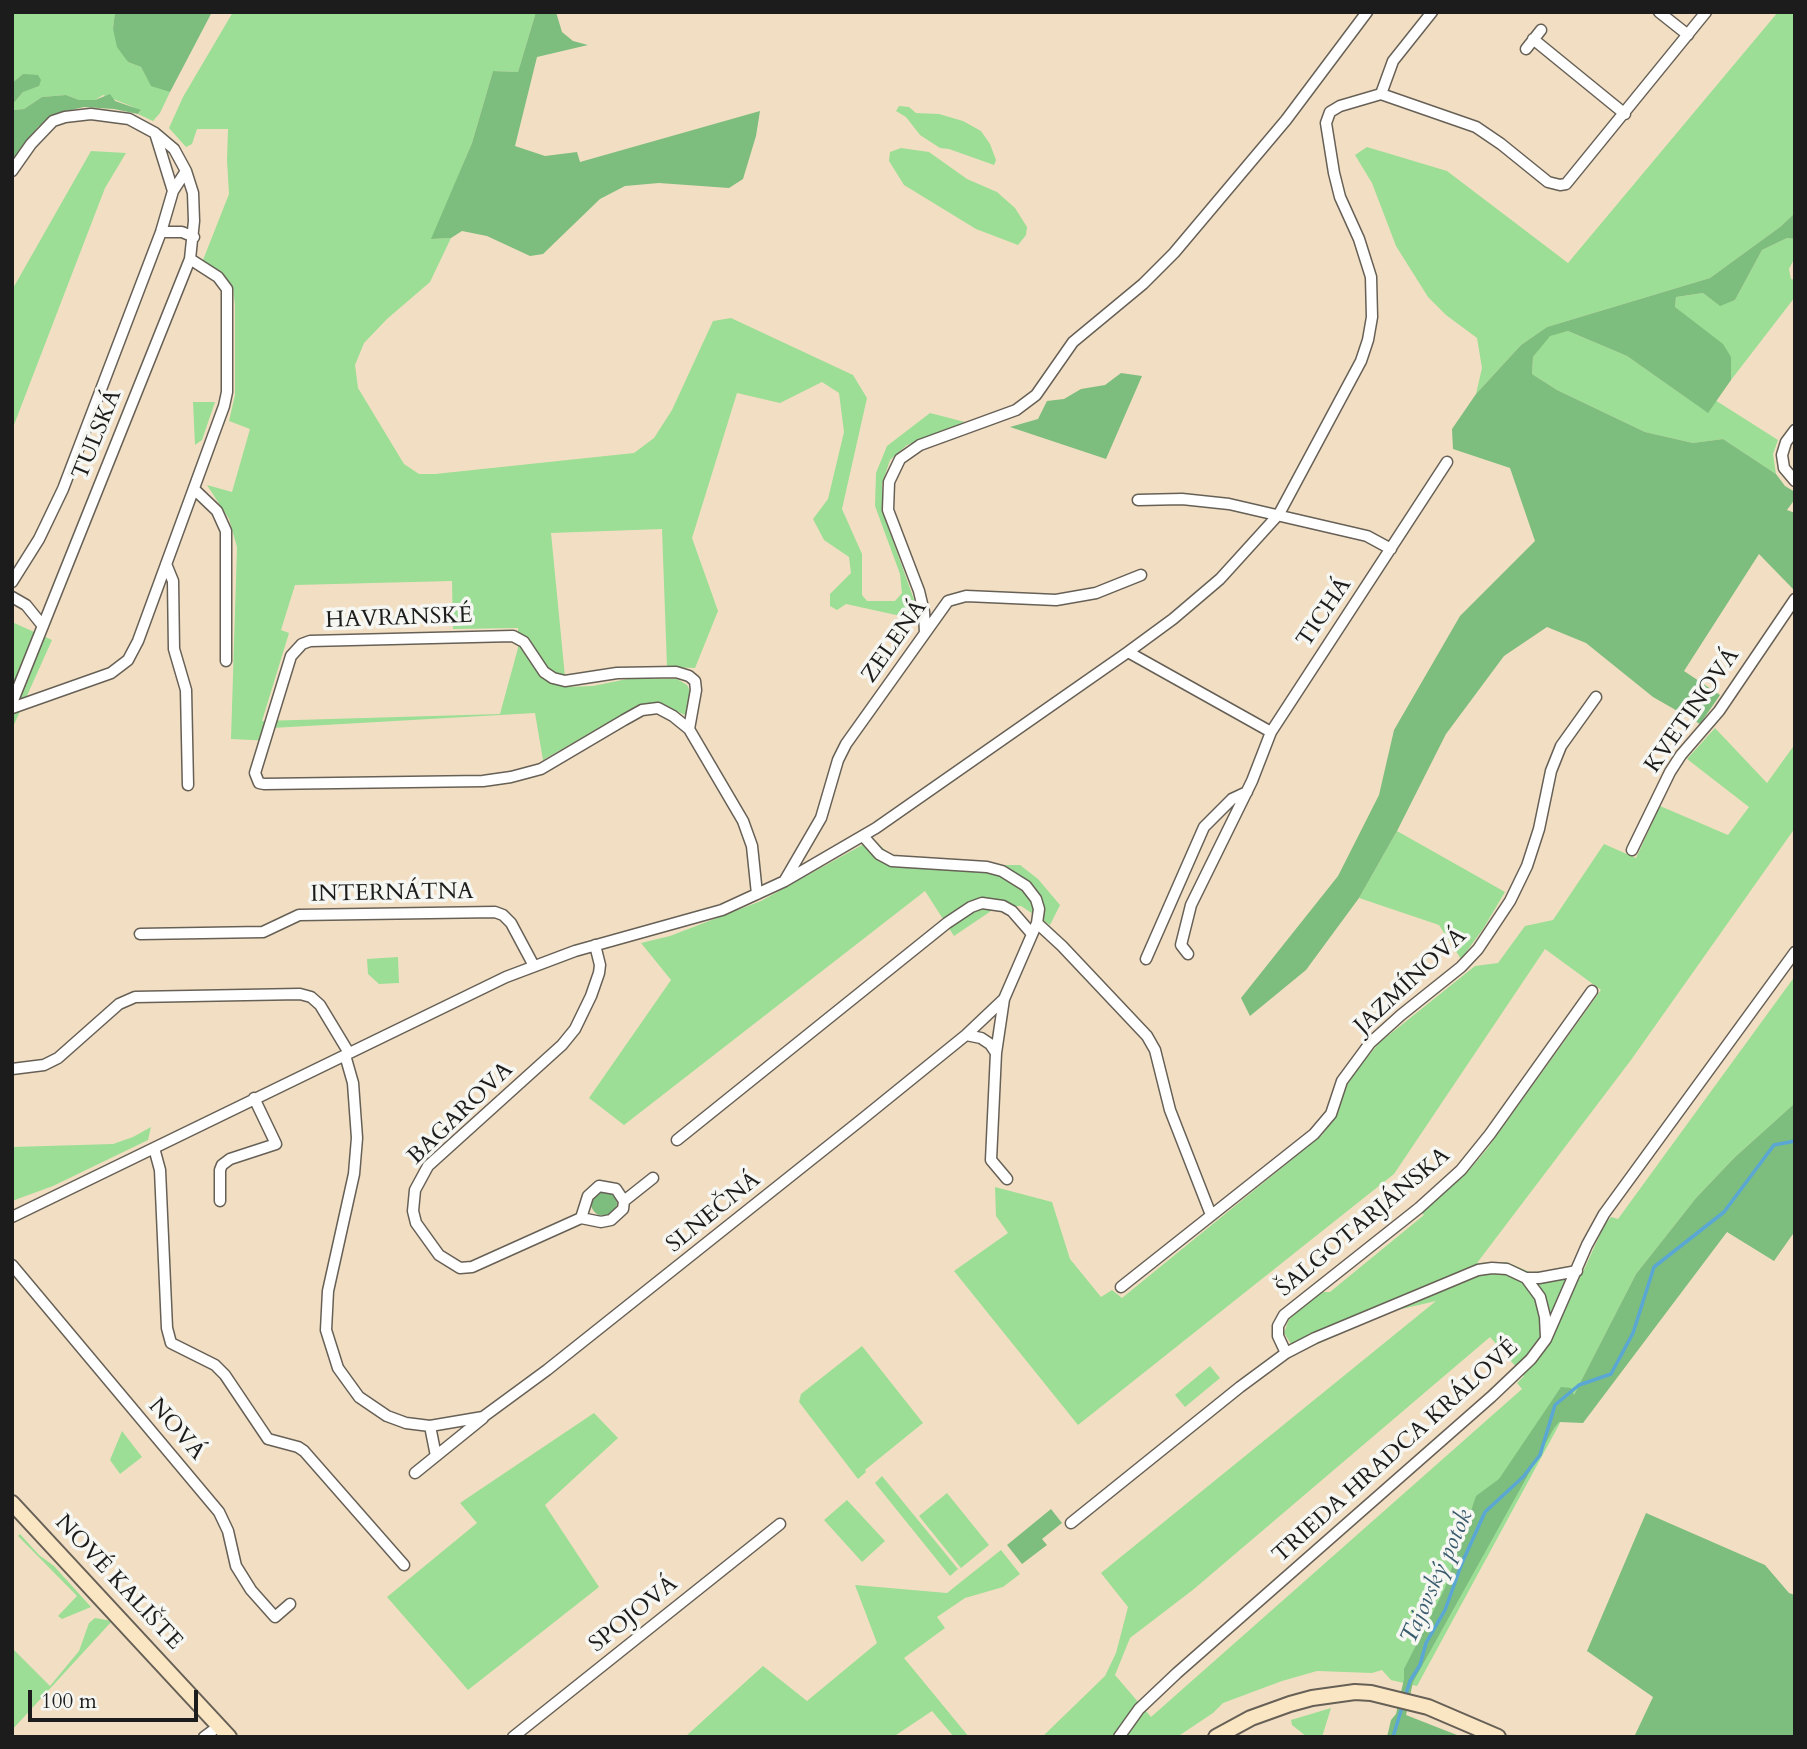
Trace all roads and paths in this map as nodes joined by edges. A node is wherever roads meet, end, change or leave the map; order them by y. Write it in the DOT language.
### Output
graph roads {
  1 [pos="1367,12"];
  2 [pos="1432,12"];
  3 [pos="1659,12"];
  4 [pos="1706,12"];
  5 [pos="1541,30"];
  6 [pos="1688,35"];
  7 [pos="1533,39"];
  8 [pos="1526,49"];
  9 [pos="1381,94"];
  10 [pos="1625,114"];
  11 [pos="155,133"];
  12 [pos="12,171"];
  13 [pos="187,171"];
  14 [pos="173,191"];
  15 [pos="161,232"];
  16 [pos="194,237"];
  17 [pos="190,259"];
  18 [pos="1795,430"];
  19 [pos="1447,462"];
  20 [pos="1795,481"];
  21 [pos="194,489"];
  22 [pos="1138,500"];
  23 [pos="1279,514"];
  24 [pos="1391,549"];
  25 [pos="166,564"];
  26 [pos="1140,575"];
  27 [pos="12,582"];
  28 [pos="12,597"];
  29 [pos="1795,599"];
  30 [pos="43,625"];
  31 [pos="925,633"];
  32 [pos="1128,652"];
  33 [pos="226,661"];
  34 [pos="1596,697"];
  35 [pos="12,706"];
  36 [pos="689,729"];
  37 [pos="1270,732"];
  38 [pos="188,785"];
  39 [pos="1247,792"];
  40 [pos="863,836"];
  41 [pos="1632,850"];
  42 [pos="785,881"];
  43 [pos="757,894"];
  44 [pos="1037,923"];
  45 [pos="140,934"];
  46 [pos="1032,934"];
  47 [pos="595,945"];
  48 [pos="1795,952"];
  49 [pos="1188,954"];
  50 [pos="1146,959"];
  51 [pos="534,966"];
  52 [pos="1592,990"];
  53 [pos="1004,999"];
  54 [pos="966,1035"];
  55 [pos="996,1053"];
  56 [pos="347,1054"];
  57 [pos="12,1069"];
  58 [pos="254,1098"];
  59 [pos="677,1140"];
  60 [pos="154,1148"];
  61 [pos="653,1178"];
  62 [pos="1007,1179"];
  63 [pos="220,1201"];
  64 [pos="624,1201"];
  65 [pos="1211,1215"];
  66 [pos="12,1217"];
  67 [pos="581,1218"];
  68 [pos="12,1265"];
  69 [pos="1577,1270"];
  70 [pos="1526,1278"];
  71 [pos="1121,1287"];
  72 [pos="1546,1339"];
  73 [pos="1286,1353"];
  74 [pos="483,1417"];
  75 [pos="429,1426"];
  76 [pos="436,1456"];
  77 [pos="415,1474"];
  78 [pos="12,1503"];
  79 [pos="1071,1523"];
  80 [pos="779,1524"];
  81 [pos="404,1565"];
  82 [pos="290,1604"];
  83 [pos="219,1726"];
  84 [pos="204,1737"];
  85 [pos="229,1737"];
  86 [pos="513,1737"];
  87 [pos="1119,1737"];
  88 [pos="1216,1737"];
  89 [pos="1498,1737"];
  1 -- 31 [label="street"];
  2 -- 9 [label="street"];
  3 -- 6 [label="street"];
  4 -- 6 [label="street"];
  5 -- 7 [label="street"];
  6 -- 10 [label="street"];
  7 -- 8 [label="street"];
  7 -- 10 [label="street"];
  9 -- 10 [label="street"];
  9 -- 23 [label="street"];
  11 -- 12 [label="street, TULSKÁ"];
  11 -- 13 [label="street, TULSKÁ"];
  11 -- 14 [label="street"];
  13 -- 14 [label="street, TULSKÁ"];
  13 -- 16 [label="street, TULSKÁ"];
  14 -- 15 [label="street, TULSKÁ"];
  15 -- 16 [label="street"];
  15 -- 27 [label="street, TULSKÁ"];
  16 -- 17 [label="street, TULSKÁ"];
  17 -- 21 [label="street, TULSKÁ"];
  17 -- 30 [label="street, TULSKÁ"];
  18 -- 20 [label="street"];
  19 -- 24 [label="street, TICHÁ"];
  21 -- 25 [label="street, TULSKÁ"];
  21 -- 33 [label="street"];
  22 -- 23 [label="street"];
  23 -- 24 [label="street"];
  23 -- 32 [label="street"];
  24 -- 37 [label="street, TICHÁ"];
  25 -- 35 [label="street, TULSKÁ"];
  25 -- 38 [label="street"];
  26 -- 31 [label="street, ZELENÁ"];
  28 -- 30 [label="street"];
  29 -- 41 [label="street, KVETINOVÁ"];
  30 -- 35 [label="street, TULSKÁ"];
  31 -- 42 [label="street, ZELENÁ"];
  32 -- 37 [label="street"];
  32 -- 40 [label="street"];
  34 -- 65 [label="street, JAZMÍNOVÁ"];
  36 -- 36 [label="street, HAVRANSKÉ"];
  36 -- 43 [label="street, HAVRANSKÉ"];
  37 -- 39 [label="street, TICHÁ"];
  39 -- 49 [label="street, TICHÁ"];
  39 -- 50 [label="street"];
  40 -- 42 [label="street"];
  40 -- 44 [label="street"];
  42 -- 43 [label="street"];
  43 -- 47 [label="street"];
  44 -- 46 [label="street, SLNEČNÁ"];
  44 -- 65 [label="street"];
  45 -- 51 [label="street, INTERNÁTNA"];
  46 -- 53 [label="street, SLNEČNÁ"];
  46 -- 59 [label="street"];
  47 -- 51 [label="street"];
  47 -- 67 [label="street, BAGAROVA"];
  48 -- 69 [label="street, TRIEDA HRADCA KRÁLOVÉ"];
  51 -- 56 [label="street"];
  52 -- 73 [label="street, ŠALGOTARJÁNSKA"];
  53 -- 54 [label="street, SLNEČNÁ"];
  53 -- 55 [label="street, SLNEČNÁ"];
  54 -- 55 [label="street"];
  54 -- 74 [label="street, SLNEČNÁ"];
  55 -- 62 [label="street, SLNEČNÁ"];
  56 -- 57 [label="street"];
  56 -- 58 [label="street"];
  56 -- 75 [label="street, SLNEČNÁ"];
  58 -- 60 [label="street"];
  58 -- 63 [label="street"];
  60 -- 66 [label="street"];
  60 -- 81 [label="street"];
  61 -- 64 [label="street, BAGAROVA"];
  64 -- 67 [label="street, BAGAROVA"];
  64 -- 67 [label="street"];
  65 -- 71 [label="street, JAZMÍNOVÁ"];
  68 -- 82 [label="street, NOVÁ"];
  69 -- 70 [label="street"];
  69 -- 72 [label="street, TRIEDA HRADCA KRÁLOVÉ"];
  70 -- 72 [label="street"];
  70 -- 73 [label="street"];
  72 -- 87 [label="street, TRIEDA HRADCA KRÁLOVÉ"];
  73 -- 79 [label="street"];
  74 -- 75 [label="street, SLNEČNÁ"];
  74 -- 76 [label="street, SLNEČNÁ"];
  75 -- 76 [label="street"];
  76 -- 77 [label="street, SLNEČNÁ"];
  78 -- 83 [label="street, NOVÉ KALIŠTE"];
  80 -- 86 [label="street, SPOJOVÁ"];
  83 -- 84 [label="street"];
  83 -- 85 [label="street, NOVÉ KALIŠTE"];
  88 -- 89 [label="street"];
}
